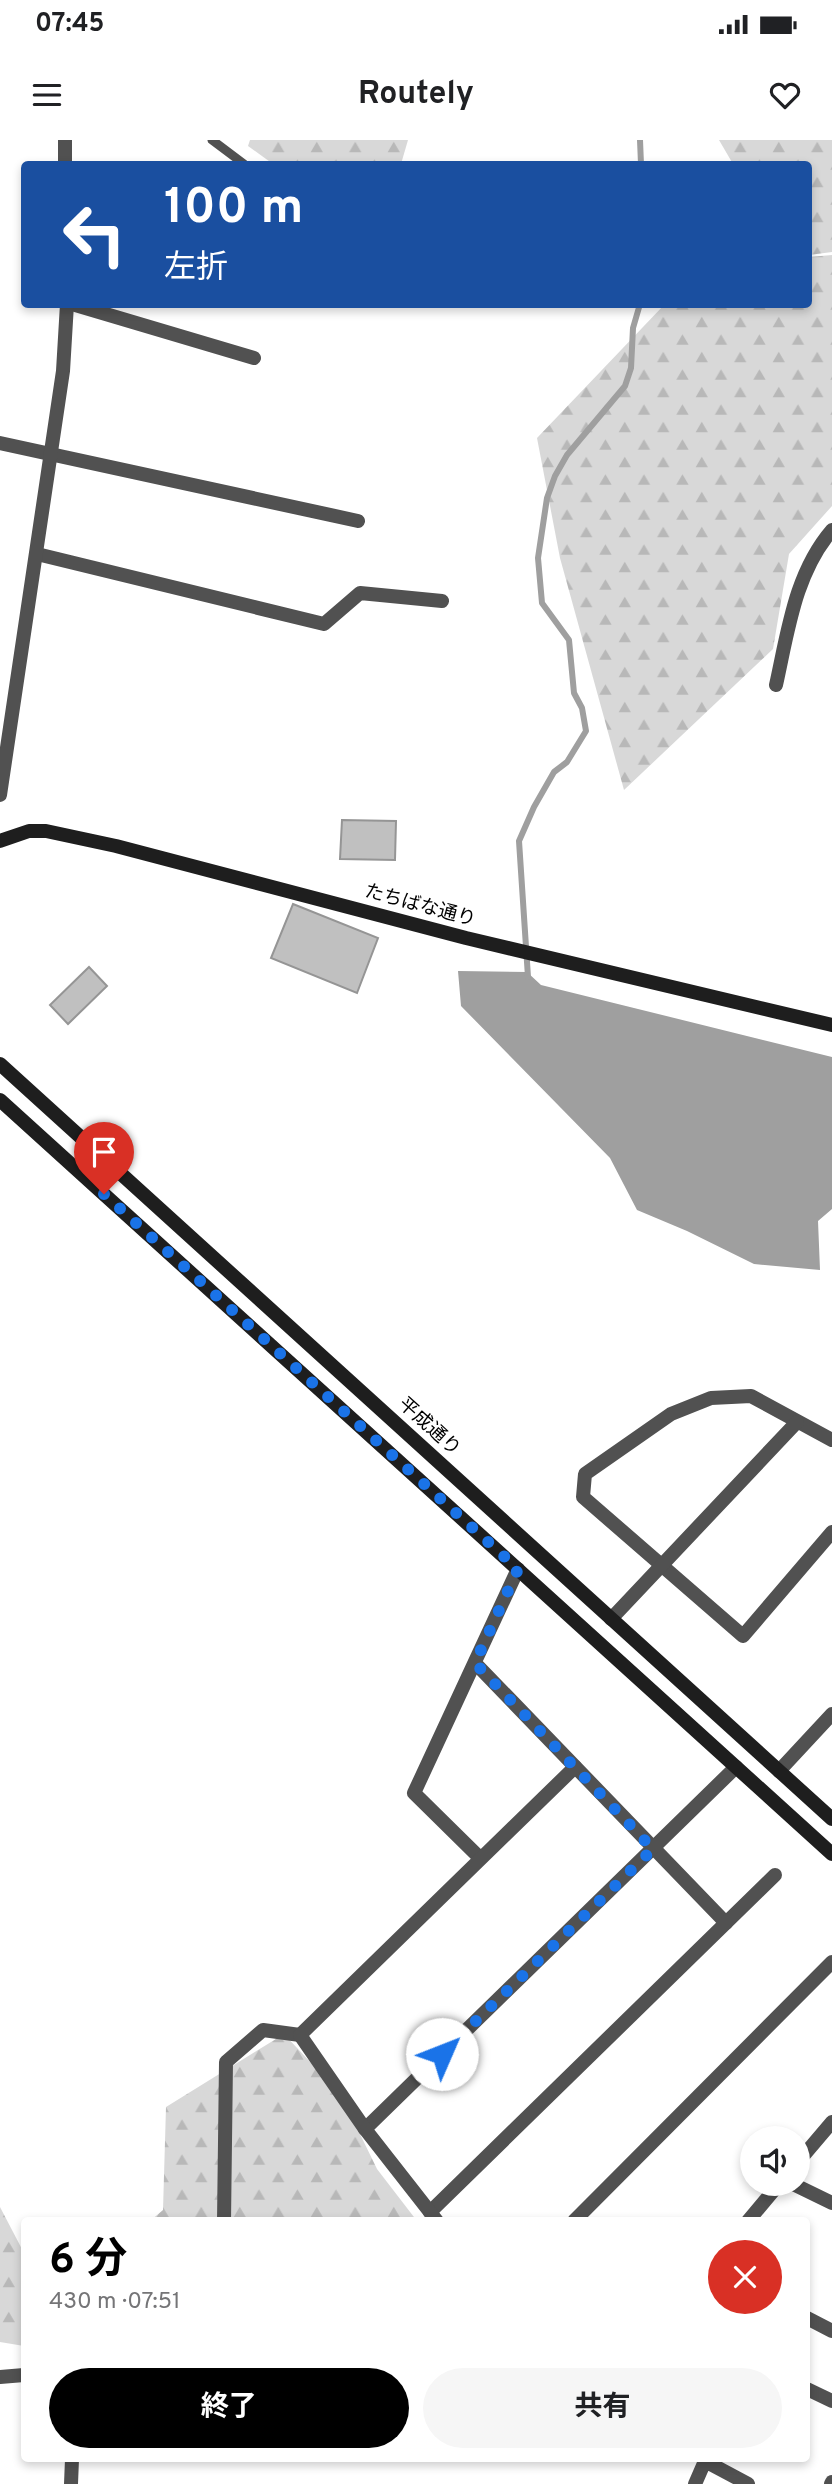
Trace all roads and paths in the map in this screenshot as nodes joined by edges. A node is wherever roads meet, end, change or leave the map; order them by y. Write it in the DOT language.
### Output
graph roads {
  1 [pos="65,140"];
  2 [pos="212,140"];
  3 [pos="65,161"];
  4 [pos="240,161"];
  5 [pos="70,308"];
  6 [pos="84,308"];
  7 [pos="254,358"];
  8 [pos="0,443"];
  9 [pos="51,454"];
  10 [pos="358,521"];
  11 [pos="832,530"];
  12 [pos="37,554"];
  13 [pos="442,601"];
  14 [pos="776,685"];
  15 [pos="0,795"];
  16 [pos="0,841"];
  17 [pos="832,1025"];
  18 [pos="0,1064"];
  19 [pos="0,1100"];
  20 [pos="797,1422"];
  21 [pos="832,1440"];
  22 [pos="832,1532"];
  23 [pos="662,1565"];
  24 [pos="518,1569"];
  25 [pos="611,1619"];
  26 [pos="475,1663"];
  27 [pos="830,1720"];
  28 [pos="575,1767"];
  29 [pos="736,1767"];
  30 [pos="779,1771"];
  31 [pos="832,1819"];
  32 [pos="653,1849"];
  33 [pos="832,1854"];
  34 [pos="480,1858"];
  35 [pos="775,1875"];
  36 [pos="726,1923"];
  37 [pos="832,1962"];
  38 [pos="300,2035"];
  39 [pos="832,2122"];
  40 [pos="365,2129"];
  41 [pos="810,2148"];
  42 [pos="810,2192"];
  43 [pos="769,2196"];
  44 [pos="832,2203"];
  45 [pos="433,2216"];
  46 [pos="224,2217"];
  47 [pos="578,2217"];
  48 [pos="751,2217"];
  49 [pos="810,2320"];
  50 [pos="832,2331"];
  51 [pos="21,2375"];
  52 [pos="0,2377"];
  53 [pos="810,2390"];
  54 [pos="832,2401"];
  55 [pos="72,2462"];
  56 [pos="705,2462"];
  57 [pos="707,2462"];
  58 [pos="71,2484"];
  59 [pos="695,2484"];
  60 [pos="748,2484"];
  1 -- 3 [label="street"];
  2 -- 4 [label="lane"];
  5 -- 9 [label="street"];
  6 -- 7 [label="street"];
  8 -- 9 [label="street"];
  9 -- 10 [label="street"];
  9 -- 12 [label="street"];
  11 -- 14 [label="street"];
  12 -- 13 [label="street"];
  12 -- 15 [label="street"];
  16 -- 17 [label="street, たちばな通り"];
  18 -- 25 [label="street, 平成通り"];
  19 -- 24 [label="street"];
  20 -- 21 [label="street"];
  20 -- 23 [label="street"];
  20 -- 23 [label="street"];
  22 -- 23 [label="street"];
  23 -- 25 [label="street"];
  24 -- 26 [label="street"];
  24 -- 29 [label="street"];
  25 -- 30 [label="street, 平成通り"];
  26 -- 28 [label="street"];
  26 -- 34 [label="street"];
  27 -- 30 [label="street"];
  28 -- 32 [label="street"];
  28 -- 34 [label="street"];
  29 -- 32 [label="street"];
  29 -- 33 [label="street"];
  30 -- 31 [label="street, 平成通り"];
  32 -- 36 [label="street"];
  32 -- 40 [label="street"];
  34 -- 38 [label="street"];
  35 -- 36 [label="street"];
  36 -- 45 [label="street"];
  37 -- 47 [label="street"];
  38 -- 40 [label="street"];
  38 -- 46 [label="street"];
  39 -- 41 [label="street"];
  40 -- 45 [label="street"];
  42 -- 44 [label="street"];
  43 -- 48 [label="street"];
  49 -- 50 [label="street"];
  51 -- 52 [label="street"];
  53 -- 54 [label="street"];
  55 -- 58 [label="street"];
  56 -- 59 [label="street"];
  57 -- 60 [label="street"];
}
